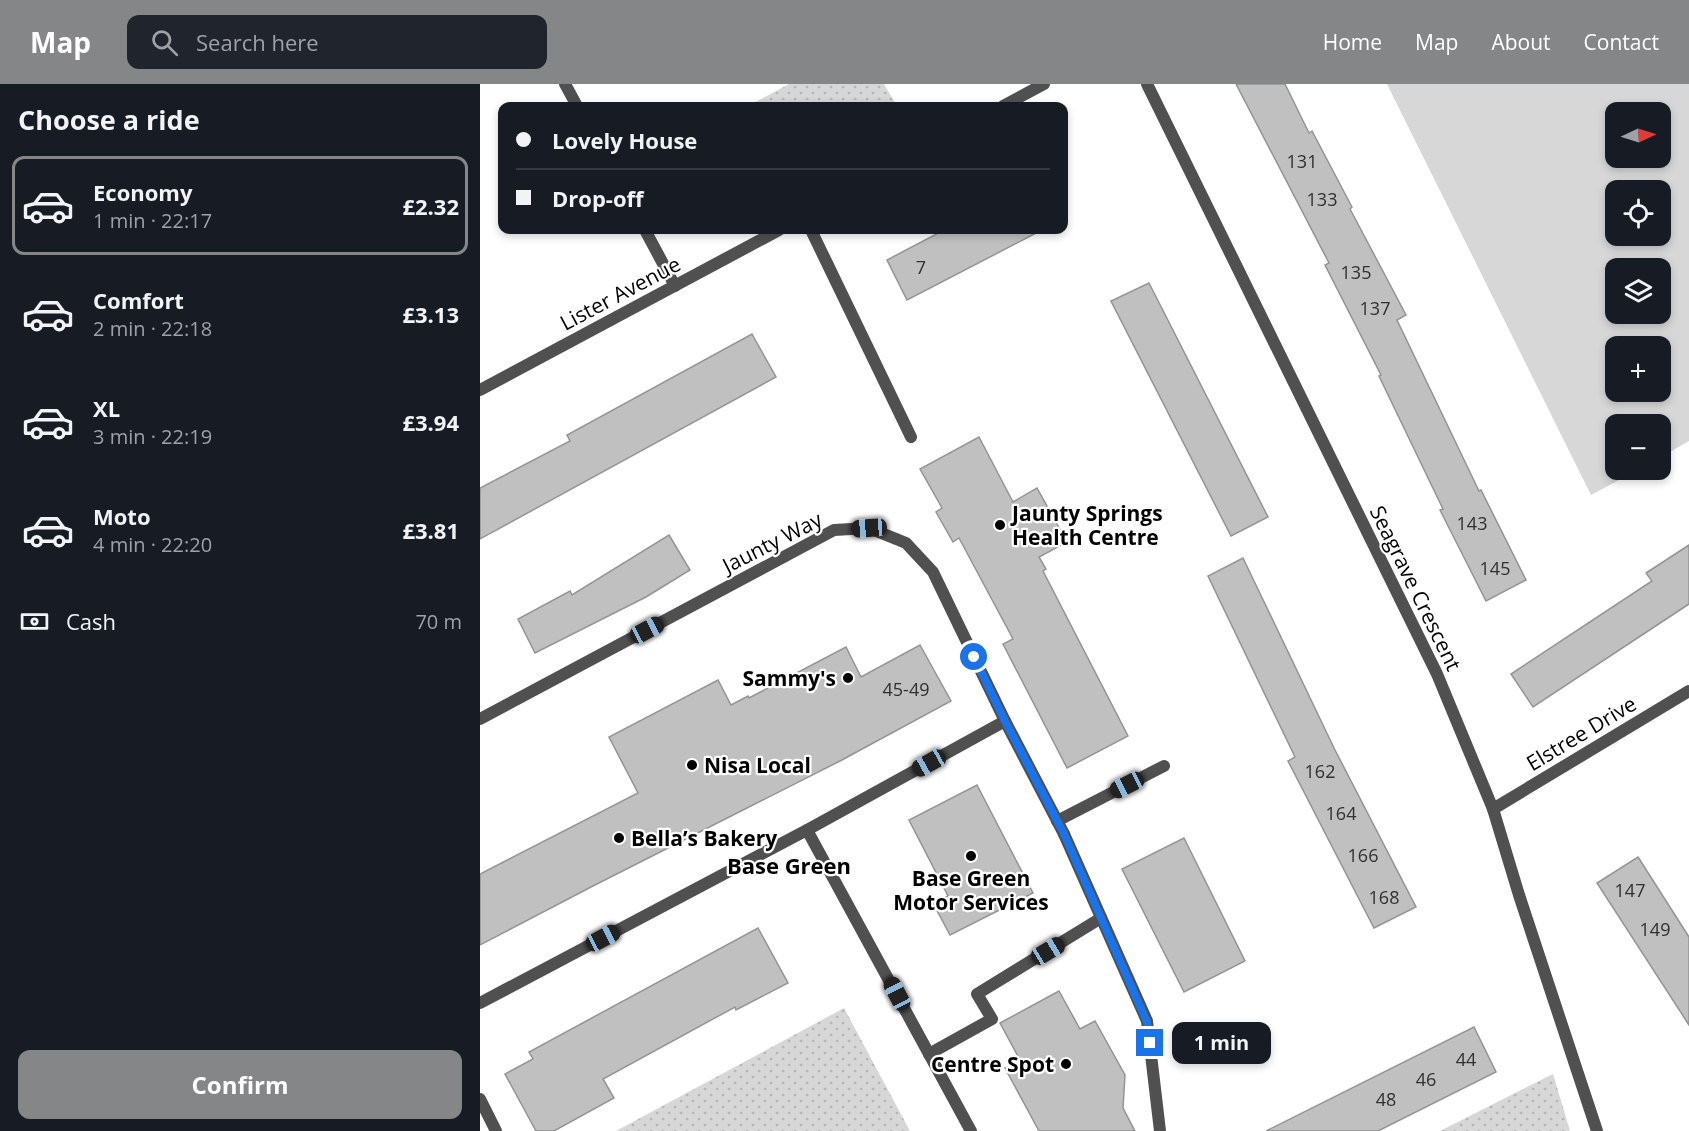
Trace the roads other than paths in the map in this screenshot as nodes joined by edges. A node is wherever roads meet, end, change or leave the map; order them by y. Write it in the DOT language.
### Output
graph roads {
  1 [pos="565,84"];
  2 [pos="1044,84"];
  3 [pos="1148,84"];
  4 [pos="575,102"];
  5 [pos="1010,102"];
  6 [pos="647,234"];
  7 [pos="771,234"];
  8 [pos="813,234"];
  9 [pos="675,286"];
  10 [pos="480,390"];
  11 [pos="911,436"];
  12 [pos="1689,691"];
  13 [pos="480,719"];
  14 [pos="1005,721"];
  15 [pos="1164,766"];
  16 [pos="1493,809"];
  17 [pos="1057,820"];
  18 [pos="807,830"];
  19 [pos="1101,918"];
  20 [pos="480,1002"];
  21 [pos="929,1054"];
  22 [pos="480,1100"];
  23 [pos="496,1131"];
  24 [pos="971,1131"];
  25 [pos="1160,1131"];
  26 [pos="1597,1131"];
  1 -- 4 [label="street"];
  2 -- 5 [label="street"];
  3 -- 16 [label="street, Seagrave Crescent"];
  6 -- 9 [label="street"];
  7 -- 9 [label="street, Lister Avenue"];
  8 -- 11 [label="street"];
  9 -- 10 [label="street, Lister Avenue"];
  12 -- 16 [label="street, Elstree Drive"];
  13 -- 14 [label="street, Jaunty Way"];
  14 -- 17 [label="street, Jaunty Way"];
  14 -- 18 [label="street"];
  15 -- 17 [label="street"];
  16 -- 26 [label="street, Seagrave Crescent"];
  17 -- 19 [label="street, Jaunty Way"];
  18 -- 20 [label="street"];
  18 -- 21 [label="street"];
  19 -- 21 [label="street"];
  19 -- 25 [label="street, Jaunty Way"];
  21 -- 24 [label="street"];
  22 -- 23 [label="street"];
}
